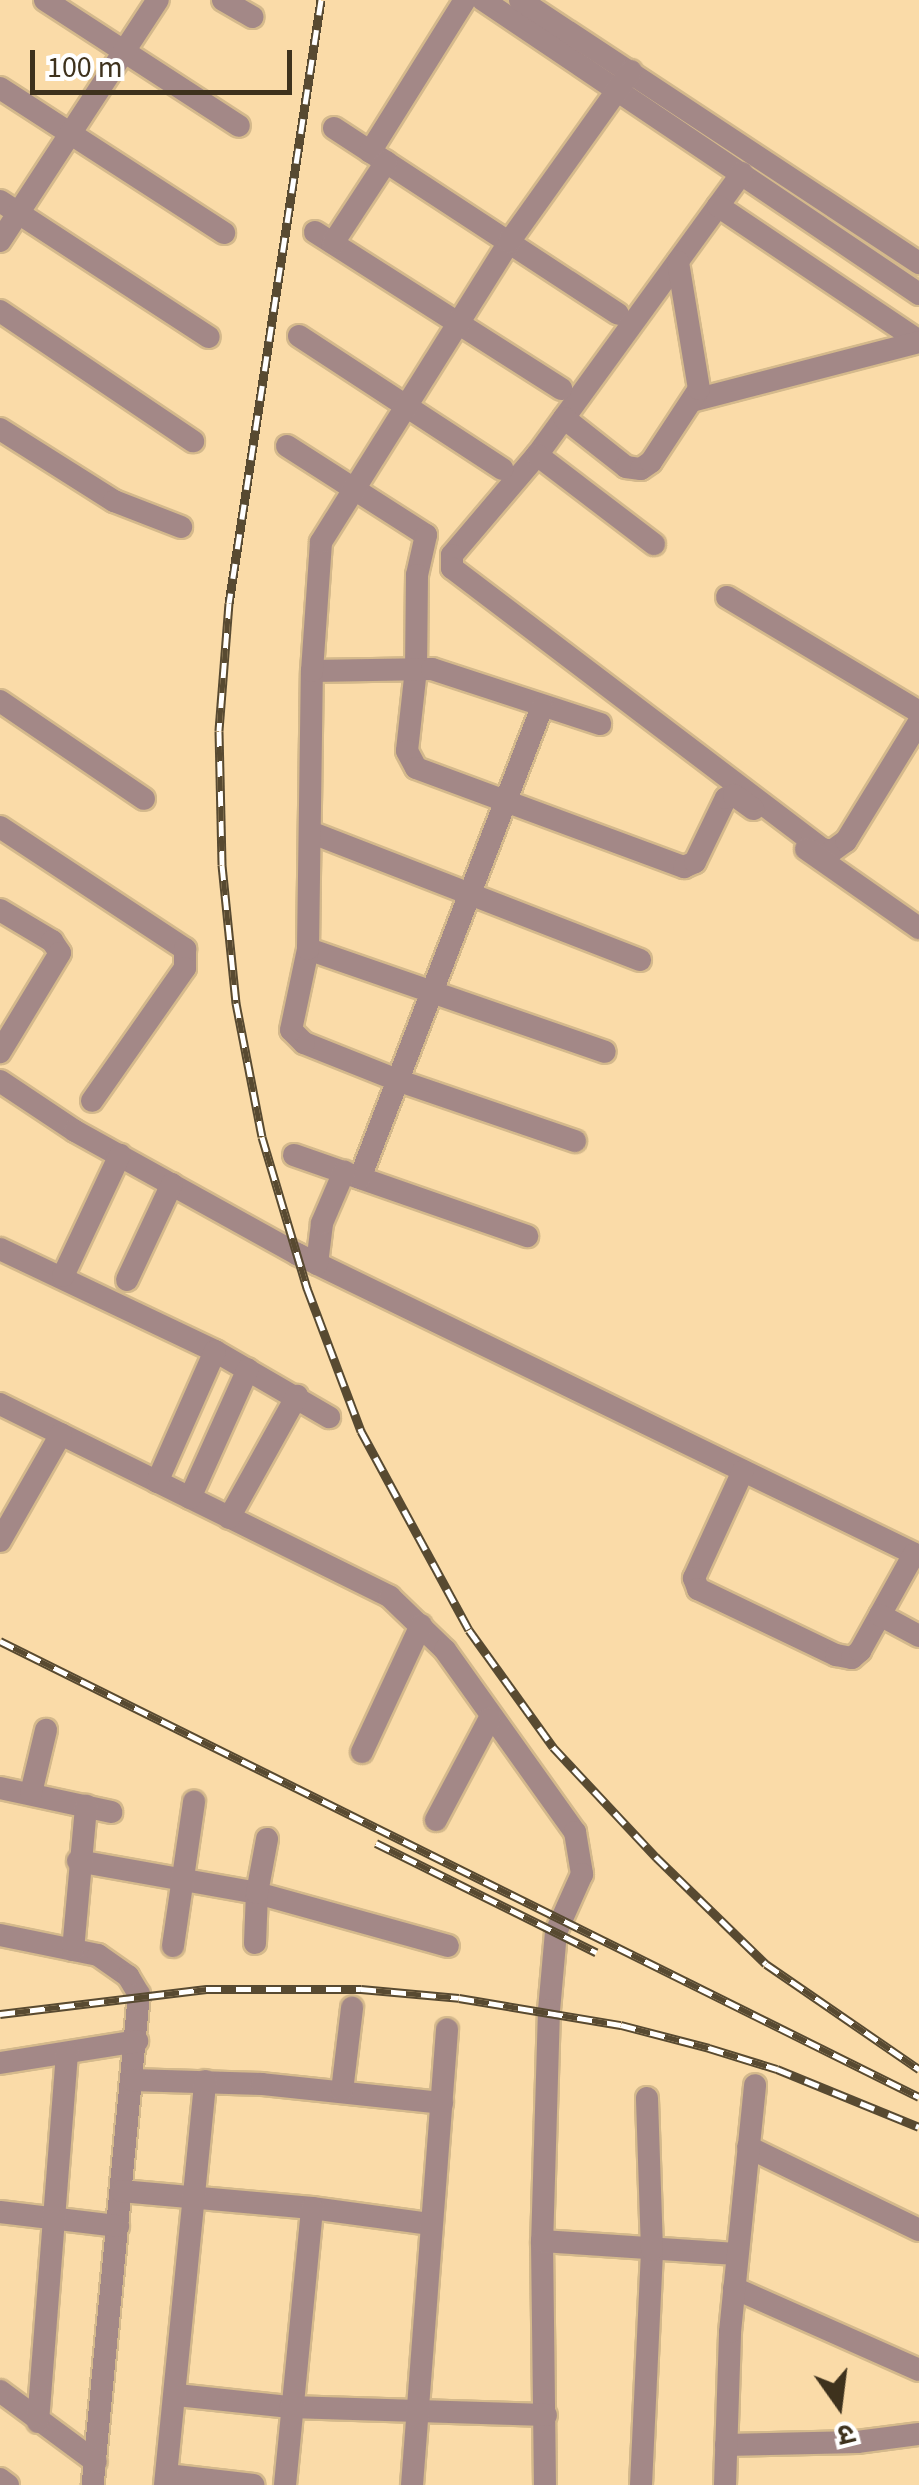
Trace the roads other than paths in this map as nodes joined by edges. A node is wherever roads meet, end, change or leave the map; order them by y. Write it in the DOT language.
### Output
graph roads {
  1 [pos="45,0"];
  2 [pos="158,0"];
  3 [pos="223,0"];
  4 [pos="465,0"];
  5 [pos="484,0"];
  6 [pos="520,0"];
  7 [pos="252,17"];
  8 [pos="123,50"];
  9 [pos="631,71"];
  10 [pos="0,88"];
  11 [pos="617,90"];
  12 [pos="240,126"];
  13 [pos="334,128"];
  14 [pos="70,133"];
  15 [pos="378,157"];
  16 [pos="742,173"];
  17 [pos="718,206"];
  18 [pos="9,207"];
  19 [pos="224,233"];
  20 [pos="0,241"];
  21 [pos="508,242"];
  22 [pos="678,262"];
  23 [pos="919,264"];
  24 [pos="919,294"];
  25 [pos="0,311"];
  26 [pos="618,314"];
  27 [pos="458,323"];
  28 [pos="299,336"];
  29 [pos="209,338"];
  30 [pos="919,342"];
  31 [pos="562,389"];
  32 [pos="695,400"];
  33 [pos="406,404"];
  34 [pos="564,418"];
  35 [pos="0,430"];
  36 [pos="193,441"];
  37 [pos="287,446"];
  38 [pos="537,455"];
  39 [pos="502,469"];
  40 [pos="353,487"];
  41 [pos="180,527"];
  42 [pos="654,544"];
  43 [pos="726,597"];
  44 [pos="416,669"];
  45 [pos="312,671"];
  46 [pos="0,701"];
  47 [pos="542,706"];
  48 [pos="919,712"];
  49 [pos="919,722"];
  50 [pos="600,724"];
  51 [pos="144,798"];
  52 [pos="505,803"];
  53 [pos="0,827"];
  54 [pos="310,832"];
  55 [pos="468,893"];
  56 [pos="0,910"];
  57 [pos="919,928"];
  58 [pos="308,949"];
  59 [pos="640,960"];
  60 [pos="430,992"];
  61 [pos="0,1052"];
  62 [pos="605,1052"];
  63 [pos="0,1080"];
  64 [pos="397,1080"];
  65 [pos="92,1101"];
  66 [pos="575,1141"];
  67 [pos="294,1154"];
  68 [pos="120,1155"];
  69 [pos="352,1175"];
  70 [pos="172,1184"];
  71 [pos="526,1236"];
  72 [pos="0,1250"];
  73 [pos="316,1264"];
  74 [pos="63,1276"];
  75 [pos="127,1280"];
  76 [pos="216,1352"];
  77 [pos="248,1369"];
  78 [pos="297,1396"];
  79 [pos="0,1404"];
  80 [pos="329,1417"];
  81 [pos="60,1434"];
  82 [pos="743,1471"];
  83 [pos="157,1482"];
  84 [pos="190,1498"];
  85 [pos="229,1518"];
  86 [pos="0,1541"];
  87 [pos="917,1555"];
  88 [pos="880,1616"];
  89 [pos="421,1625"];
  90 [pos="919,1636"];
  91 [pos="490,1718"];
  92 [pos="46,1730"];
  93 [pos="362,1752"];
  94 [pos="0,1788"];
  95 [pos="31,1793"];
  96 [pos="194,1802"];
  97 [pos="86,1806"];
  98 [pos="111,1812"];
  99 [pos="436,1820"];
  100 [pos="267,1838"];
  101 [pos="78,1861"];
  102 [pos="183,1876"];
  103 [pos="258,1893"];
  104 [pos="0,1936"];
  105 [pos="256,1943"];
  106 [pos="174,1946"];
  107 [pos="448,1946"];
  108 [pos="73,1950"];
  109 [pos="352,2008"];
  110 [pos="447,2029"];
  111 [pos="137,2041"];
  112 [pos="67,2054"];
  113 [pos="0,2063"];
  114 [pos="0,2072"];
  115 [pos="132,2080"];
  116 [pos="205,2081"];
  117 [pos="756,2085"];
  118 [pos="342,2092"];
  119 [pos="647,2098"];
  120 [pos="442,2102"];
  121 [pos="748,2147"];
  122 [pos="121,2190"];
  123 [pos="193,2197"];
  124 [pos="312,2208"];
  125 [pos="0,2212"];
  126 [pos="52,2218"];
  127 [pos="431,2224"];
  128 [pos="118,2226"];
  129 [pos="919,2230"];
  130 [pos="542,2241"];
  131 [pos="652,2250"];
  132 [pos="737,2254"];
  133 [pos="734,2288"];
  134 [pos="919,2370"];
  135 [pos="0,2391"];
  136 [pos="177,2396"];
  137 [pos="290,2406"];
  138 [pos="415,2412"];
  139 [pos="546,2415"];
  140 [pos="38,2422"];
  141 [pos="919,2434"];
  142 [pos="726,2445"];
  143 [pos="94,2474"];
  144 [pos="0,2478"];
  145 [pos="166,2480"];
  146 [pos="8,2485"];
  147 [pos="253,2485"];
  148 [pos="285,2485"];
  149 [pos="412,2485"];
  150 [pos="545,2485"];
  151 [pos="641,2485"];
  152 [pos="725,2485"];
  1 -- 8 [label="street"];
  2 -- 8 [label="street"];
  3 -- 7 [label="street"];
  4 -- 15 [label="street"];
  5 -- 11 [label="street"];
  6 -- 9 [label="street"];
  8 -- 12 [label="street"];
  8 -- 14 [label="street"];
  9 -- 11 [label="street"];
  9 -- 23 [label="street"];
  10 -- 14 [label="street"];
  11 -- 16 [label="street"];
  11 -- 21 [label="street"];
  13 -- 15 [label="street"];
  14 -- 18 [label="street"];
  14 -- 19 [label="street"];
  15 -- 21 [label="street"];
  15 -- 27 [label="street"];
  16 -- 17 [label="street"];
  16 -- 24 [label="street"];
  17 -- 22 [label="street"];
  17 -- 30 [label="street"];
  18 -- 20 [label="street"];
  18 -- 29 [label="street"];
  21 -- 26 [label="street"];
  21 -- 27 [label="street"];
  22 -- 32 [label="street"];
  22 -- 34 [label="street"];
  25 -- 36 [label="street"];
  27 -- 31 [label="street"];
  27 -- 33 [label="street"];
  28 -- 33 [label="street"];
  30 -- 32 [label="street"];
  32 -- 34 [label="street"];
  33 -- 39 [label="street"];
  33 -- 40 [label="street"];
  34 -- 38 [label="street"];
  35 -- 41 [label="street"];
  37 -- 40 [label="street"];
  38 -- 42 [label="street"];
  38 -- 49 [label="street"];
  40 -- 44 [label="street"];
  40 -- 45 [label="street"];
  43 -- 48 [label="street"];
  44 -- 45 [label="street"];
  44 -- 47 [label="street"];
  44 -- 52 [label="street"];
  45 -- 54 [label="street"];
  46 -- 51 [label="street"];
  47 -- 50 [label="street"];
  47 -- 52 [label="street"];
  52 -- 55 [label="street"];
  52 -- 57 [label="street"];
  53 -- 65 [label="street"];
  54 -- 55 [label="street"];
  54 -- 58 [label="street"];
  55 -- 59 [label="street"];
  55 -- 60 [label="street"];
  56 -- 61 [label="street"];
  58 -- 60 [label="street"];
  58 -- 64 [label="street"];
  60 -- 62 [label="street"];
  60 -- 64 [label="street"];
  63 -- 68 [label="street"];
  64 -- 66 [label="street"];
  64 -- 69 [label="street"];
  67 -- 69 [label="street"];
  68 -- 70 [label="street"];
  68 -- 74 [label="street"];
  69 -- 71 [label="street"];
  69 -- 73 [label="street"];
  70 -- 73 [label="street"];
  70 -- 75 [label="street"];
  72 -- 74 [label="street"];
  73 -- 82 [label="street"];
  74 -- 76 [label="street"];
  76 -- 77 [label="street"];
  76 -- 83 [label="street"];
  77 -- 78 [label="street"];
  77 -- 84 [label="street"];
  78 -- 80 [label="street"];
  78 -- 85 [label="street"];
  79 -- 81 [label="street"];
  81 -- 83 [label="street"];
  81 -- 86 [label="street"];
  82 -- 87 [label="street"];
  82 -- 88 [label="street"];
  83 -- 84 [label="street"];
  84 -- 85 [label="street"];
  85 -- 89 [label="street"];
  87 -- 88 [label="street"];
  88 -- 90 [label="street"];
  89 -- 91 [label="street"];
  89 -- 93 [label="street"];
  91 -- 99 [label="street"];
  91 -- 130 [label="street"];
  92 -- 95 [label="street"];
  94 -- 95 [label="street"];
  95 -- 97 [label="street"];
  96 -- 102 [label="street"];
  97 -- 98 [label="street"];
  97 -- 101 [label="street"];
  100 -- 103 [label="street"];
  101 -- 102 [label="street"];
  101 -- 108 [label="street"];
  102 -- 103 [label="street"];
  102 -- 106 [label="street"];
  103 -- 105 [label="street"];
  103 -- 107 [label="street"];
  104 -- 108 [label="street"];
  108 -- 111 [label="street"];
  109 -- 118 [label="street"];
  110 -- 120 [label="street"];
  111 -- 112 [label="street"];
  111 -- 115 [label="street"];
  112 -- 113 [label="street"];
  112 -- 126 [label="street"];
  113 -- 114 [label="street"];
  115 -- 116 [label="street"];
  115 -- 122 [label="street"];
  116 -- 118 [label="street"];
  116 -- 123 [label="street"];
  117 -- 121 [label="street"];
  118 -- 120 [label="street"];
  119 -- 131 [label="street"];
  120 -- 127 [label="street"];
  121 -- 129 [label="street"];
  121 -- 132 [label="street"];
  122 -- 123 [label="street"];
  122 -- 128 [label="street"];
  123 -- 124 [label="street"];
  123 -- 136 [label="street"];
  124 -- 127 [label="street"];
  124 -- 137 [label="street"];
  125 -- 126 [label="street"];
  126 -- 128 [label="street"];
  126 -- 140 [label="street"];
  127 -- 138 [label="street"];
  128 -- 143 [label="street"];
  130 -- 131 [label="street"];
  130 -- 139 [label="street"];
  131 -- 132 [label="street"];
  131 -- 151 [label="street"];
  132 -- 133 [label="street"];
  133 -- 134 [label="street"];
  133 -- 142 [label="street"];
  135 -- 140 [label="street"];
  136 -- 137 [label="street"];
  136 -- 145 [label="street"];
  137 -- 138 [label="street"];
  137 -- 148 [label="street"];
  138 -- 139 [label="street"];
  138 -- 149 [label="street"];
  139 -- 150 [label="street"];
  140 -- 143 [label="street"];
  141 -- 142 [label="street"];
  142 -- 152 [label="street"];
  144 -- 146 [label="street"];
  145 -- 147 [label="street"];
}
